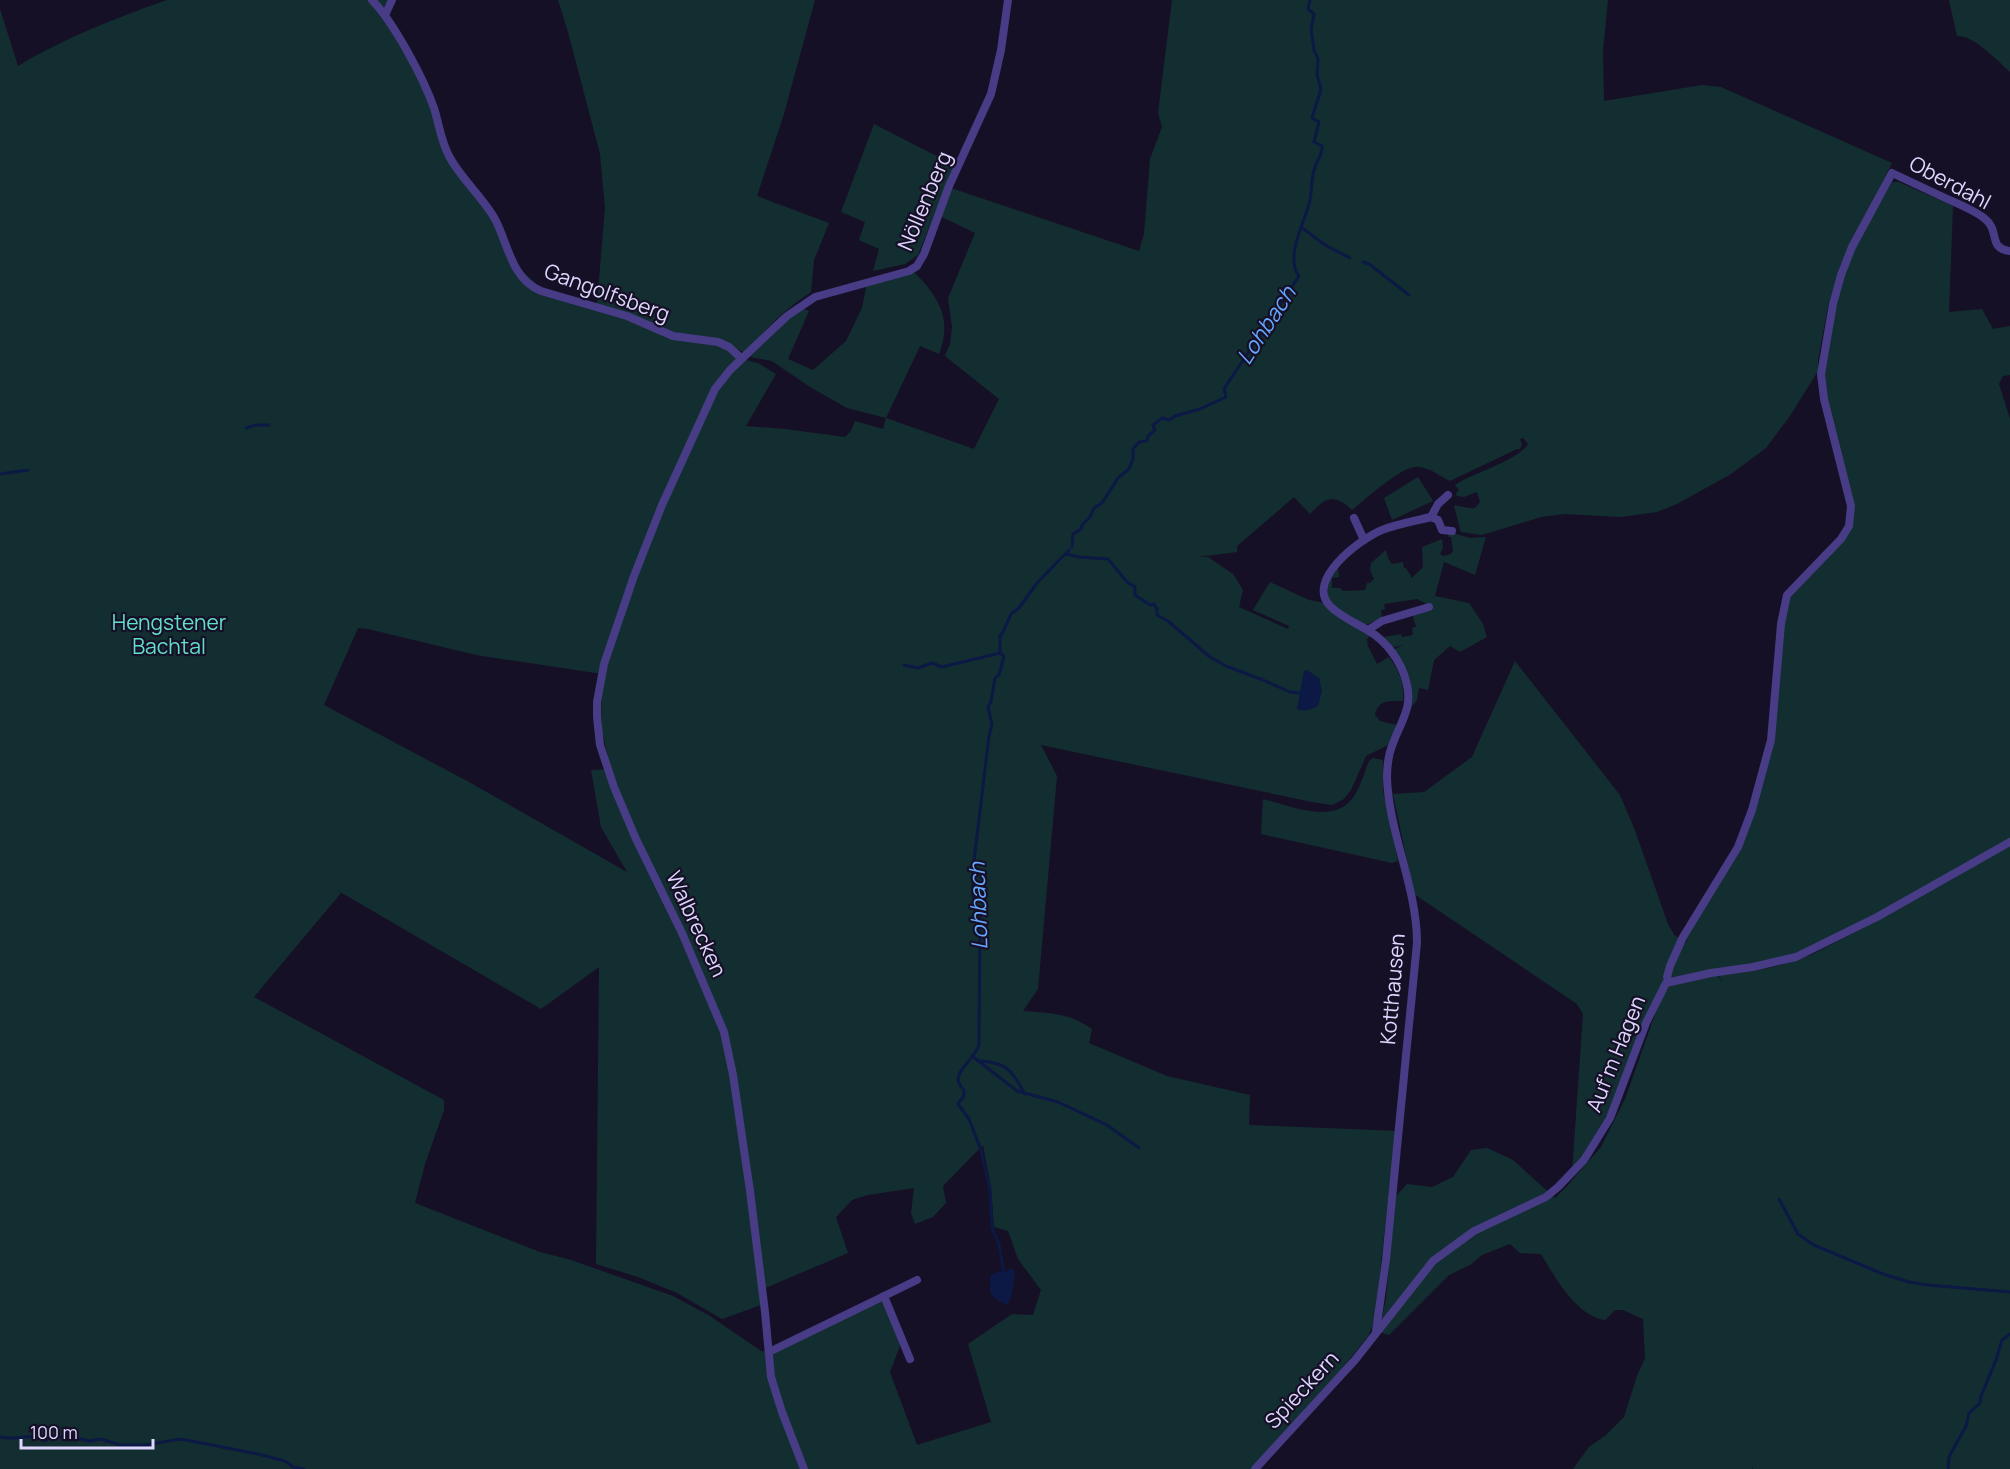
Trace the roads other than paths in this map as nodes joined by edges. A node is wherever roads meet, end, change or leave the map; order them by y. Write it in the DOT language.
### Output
graph roads {
  1 [pos="372,0"];
  2 [pos="392,0"];
  3 [pos="1008,0"];
  4 [pos="386,15"];
  5 [pos="2010,251"];
  6 [pos="741,358"];
  7 [pos="705,407"];
  8 [pos="1448,495"];
  9 [pos="1431,517"];
  10 [pos="1354,518"];
  11 [pos="1452,531"];
  12 [pos="1364,540"];
  13 [pos="1429,607"];
  14 [pos="1368,630"];
  15 [pos="2010,842"];
  16 [pos="1669,981"];
  17 [pos="917,1280"];
  18 [pos="884,1296"];
  19 [pos="1375,1334"];
  20 [pos="769,1352"];
  21 [pos="910,1359"];
  22 [pos="804,1469"];
  23 [pos="1255,1469"];
  1 -- 4 [label="street, Gangolfsberg"];
  2 -- 4 [label="street"];
  3 -- 6 [label="street, Nöllenberg"];
  4 -- 6 [label="street, Gangolfsberg"];
  5 -- 16 [label="street, Oberdahl"];
  6 -- 7 [label="street, Nöllenberg"];
  7 -- 20 [label="street, Walbrecken"];
  8 -- 9 [label="street"];
  9 -- 11 [label="street"];
  9 -- 12 [label="street, Kotthausen"];
  10 -- 12 [label="street"];
  12 -- 14 [label="street, Kotthausen"];
  13 -- 14 [label="street"];
  14 -- 19 [label="street, Kotthausen"];
  15 -- 16 [label="street, Auf'm Hagen"];
  16 -- 19 [label="street, Auf'm Hagen"];
  17 -- 18 [label="street"];
  18 -- 20 [label="street"];
  18 -- 21 [label="street"];
  19 -- 23 [label="street, Spieckern"];
  20 -- 22 [label="street, Walbrecken"];
}
